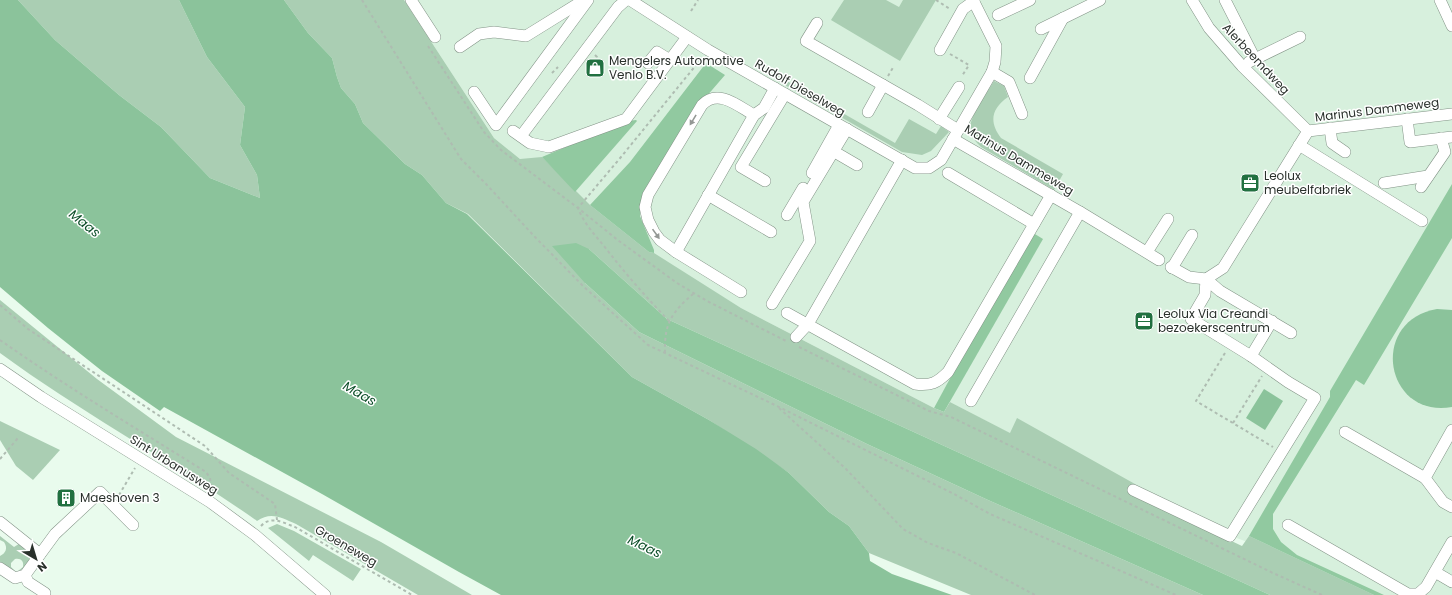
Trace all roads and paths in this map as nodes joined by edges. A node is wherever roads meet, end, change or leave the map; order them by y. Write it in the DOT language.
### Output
graph roads {
  1 [pos="362,0"];
  2 [pos="411,0"];
  3 [pos="584,0"];
  4 [pos="588,0"];
  5 [pos="626,0"];
  6 [pos="630,0"];
  7 [pos="698,0"];
  8 [pos="936,0"];
  9 [pos="1030,0"];
  10 [pos="1100,0"];
  11 [pos="1192,0"];
  12 [pos="1225,0"];
  13 [pos="1440,0"];
  14 [pos="974,1"];
  15 [pos="691,11"];
  16 [pos="960,14"];
  17 [pos="998,15"];
  18 [pos="1063,18"];
  19 [pos="817,23"];
  20 [pos="510,26"];
  21 [pos="1452,26"];
  22 [pos="1041,29"];
  23 [pos="526,36"];
  24 [pos="435,37"];
  25 [pos="687,37"];
  26 [pos="1300,37"];
  27 [pos="460,47"];
  28 [pos="708,50"];
  29 [pos="940,50"];
  30 [pos="957,58"];
  31 [pos="1255,59"];
  32 [pos="670,60"];
  33 [pos="648,63"];
  34 [pos="1242,66"];
  35 [pos="992,72"];
  36 [pos="1030,78"];
  37 [pos="883,85"];
  38 [pos="959,87"];
  39 [pos="780,91"];
  40 [pos="474,92"];
  41 [pos="868,112"];
  42 [pos="1022,114"];
  43 [pos="1452,114"];
  44 [pos="754,115"];
  45 [pos="1407,119"];
  46 [pos="939,120"];
  47 [pos="843,127"];
  48 [pos="1330,128"];
  49 [pos="1308,131"];
  50 [pos="955,135"];
  51 [pos="1447,138"];
  52 [pos="1299,144"];
  53 [pos="833,151"];
  54 [pos="1345,152"];
  55 [pos="902,160"];
  56 [pos="856,165"];
  57 [pos="948,173"];
  58 [pos="1428,176"];
  59 [pos="765,181"];
  60 [pos="1384,183"];
  61 [pos="1421,187"];
  62 [pos="708,195"];
  63 [pos="1051,195"];
  64 [pos="1080,212"];
  65 [pos="787,215"];
  66 [pos="1168,219"];
  67 [pos="1422,221"];
  68 [pos="1034,224"];
  69 [pos="771,232"];
  70 [pos="1192,235"];
  71 [pos="676,252"];
  72 [pos="1148,252"];
  73 [pos="1160,260"];
  74 [pos="1206,279"];
  75 [pos="741,292"];
  76 [pos="694,293"];
  77 [pos="772,304"];
  78 [pos="0,305"];
  79 [pos="788,313"];
  80 [pos="670,321"];
  81 [pos="1272,321"];
  82 [pos="808,324"];
  83 [pos="1291,333"];
  84 [pos="796,337"];
  85 [pos="0,340"];
  86 [pos="1231,343"];
  87 [pos="665,353"];
  88 [pos="1251,356"];
  89 [pos="1267,367"];
  90 [pos="0,370"];
  91 [pos="971,400"];
  92 [pos="777,406"];
  93 [pos="1233,423"];
  94 [pos="1452,430"];
  95 [pos="1344,432"];
  96 [pos="18,438"];
  97 [pos="1282,452"];
  98 [pos="0,459"];
  99 [pos="132,473"];
  100 [pos="1425,478"];
  101 [pos="1133,490"];
  102 [pos="118,497"];
  103 [pos="210,502"];
  104 [pos="1452,507"];
  105 [pos="276,520"];
  106 [pos="268,521"];
  107 [pos="0,522"];
  108 [pos="133,525"];
  109 [pos="1288,525"];
  110 [pos="1452,542"];
  111 [pos="40,554"];
  112 [pos="0,568"];
  113 [pos="1435,572"];
  114 [pos="25,576"];
  115 [pos="1452,582"];
  116 [pos="45,593"];
  117 [pos="325,595"];
  118 [pos="412,595"];
  119 [pos="1035,595"];
  120 [pos="1176,595"];
  1 -- 87 [label="path"];
  2 -- 24 [label="street"];
  3 -- 23 [label="street"];
  4 -- 40 [label="street"];
  5 -- 32 [label="street"];
  6 -- 25 [label="street, Rudolf Dieselweg"];
  7 -- 15 [label="path"];
  8 -- 16 [label="path"];
  9 -- 17 [label="street"];
  10 -- 18 [label="street"];
  11 -- 34 [label="street, Alerbeemdweg"];
  12 -- 31 [label="street"];
  13 -- 21 [label="street"];
  14 -- 16 [label="street"];
  14 -- 35 [label="street, Marinus Dammeweg"];
  16 -- 29 [label="street"];
  18 -- 22 [label="street"];
  18 -- 36 [label="street"];
  19 -- 37 [label="street"];
  20 -- 23 [label="street"];
  23 -- 27 [label="street"];
  25 -- 28 [label="street, Rudolf Dieselweg"];
  25 -- 32 [label="street"];
  26 -- 31 [label="street"];
  28 -- 39 [label="street, Rudolf Dieselweg"];
  28 -- 80 [label="path"];
  30 -- 38 [label="path"];
  31 -- 34 [label="street"];
  32 -- 33 [label="street"];
  34 -- 49 [label="street, Alerbeemdweg"];
  35 -- 42 [label="street"];
  35 -- 50 [label="street, Marinus Dammeweg"];
  37 -- 41 [label="street"];
  37 -- 46 [label="street"];
  38 -- 46 [label="street"];
  39 -- 44 [label="street"];
  39 -- 47 [label="street, Rudolf Dieselweg"];
  39 -- 59 [label="street"];
  43 -- 45 [label="street, Marinus Dammeweg"];
  44 -- 62 [label="street"];
  44 -- 71 [label="street, one-way"];
  45 -- 48 [label="street, Marinus Dammeweg"];
  45 -- 51 [label="street"];
  46 -- 50 [label="street"];
  47 -- 53 [label="street"];
  47 -- 55 [label="street, Rudolf Dieselweg"];
  47 -- 65 [label="street"];
  48 -- 49 [label="street, Marinus Dammeweg"];
  48 -- 54 [label="street"];
  49 -- 52 [label="street, Marinus Dammeweg"];
  50 -- 55 [label="street, Rudolf Dieselweg"];
  50 -- 63 [label="street, Marinus Dammeweg"];
  51 -- 58 [label="street"];
  52 -- 67 [label="street"];
  52 -- 74 [label="street, Marinus Dammeweg"];
  53 -- 56 [label="street"];
  53 -- 77 [label="street"];
  55 -- 82 [label="street"];
  57 -- 68 [label="street"];
  58 -- 60 [label="street"];
  58 -- 61 [label="street"];
  62 -- 69 [label="street"];
  62 -- 71 [label="street"];
  63 -- 64 [label="street, Marinus Dammeweg"];
  63 -- 68 [label="street"];
  64 -- 72 [label="street, Marinus Dammeweg"];
  64 -- 91 [label="street"];
  66 -- 72 [label="street"];
  68 -- 82 [label="street"];
  70 -- 74 [label="street"];
  71 -- 75 [label="street"];
  72 -- 73 [label="street, Marinus Dammeweg"];
  74 -- 81 [label="street"];
  74 -- 86 [label="street"];
  76 -- 80 [label="path"];
  78 -- 105 [label="path"];
  79 -- 82 [label="street"];
  80 -- 87 [label="path"];
  81 -- 83 [label="street"];
  81 -- 88 [label="street"];
  82 -- 84 [label="street"];
  85 -- 103 [label="path"];
  86 -- 88 [label="street"];
  86 -- 93 [label="path"];
  87 -- 92 [label="path"];
  88 -- 89 [label="street"];
  89 -- 93 [label="path"];
  89 -- 97 [label="street"];
  90 -- 103 [label="street, Sint Urbanusweg"];
  92 -- 119 [label="path"];
  92 -- 120 [label="path"];
  93 -- 97 [label="path"];
  94 -- 100 [label="street"];
  95 -- 100 [label="street"];
  96 -- 98 [label="path"];
  97 -- 101 [label="street"];
  99 -- 102 [label="path"];
  100 -- 104 [label="street"];
  103 -- 117 [label="street, Sint Urbanusweg"];
  105 -- 106 [label="path, Groeneweg"];
  105 -- 118 [label="path, Groeneweg"];
  107 -- 111 [label="street"];
  108 -- 111 [label="street"];
  109 -- 113 [label="street"];
  110 -- 113 [label="street"];
  111 -- 114 [label="street"];
  112 -- 114 [label="street"];
  113 -- 115 [label="street"];
  114 -- 116 [label="street"];
}
